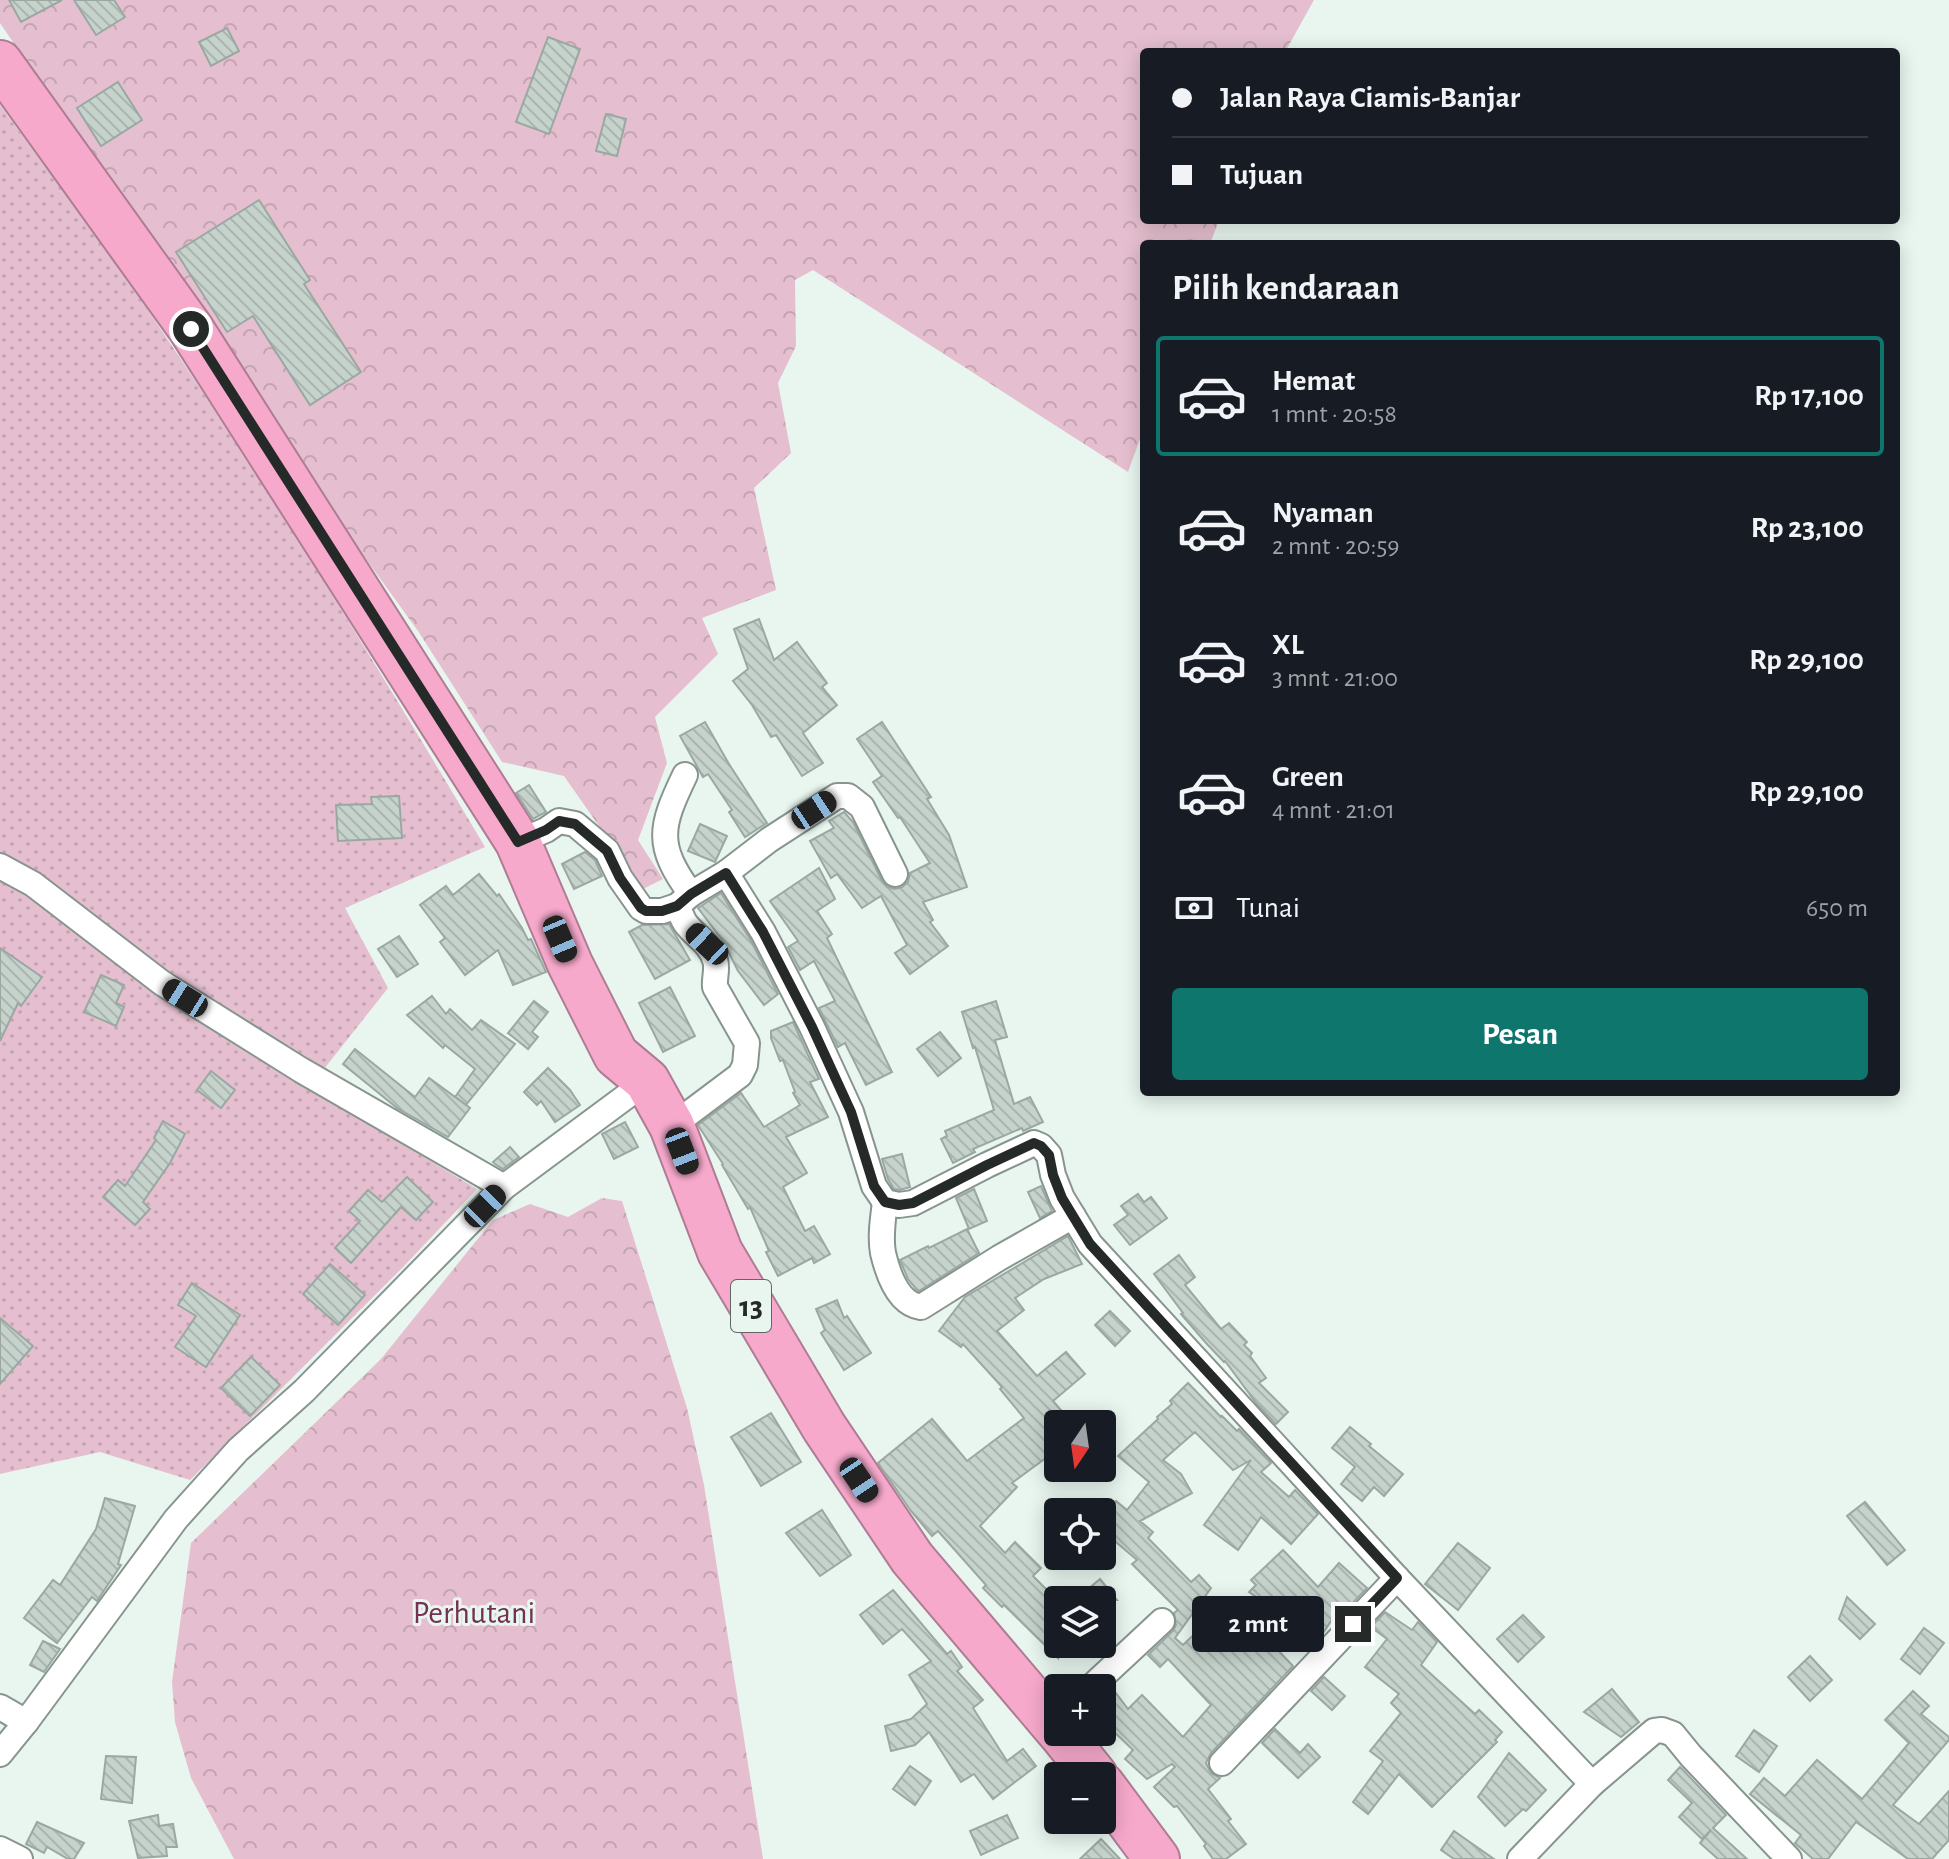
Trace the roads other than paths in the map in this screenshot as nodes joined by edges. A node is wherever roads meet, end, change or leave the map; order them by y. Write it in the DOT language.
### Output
graph roads {
  1 [pos="0,63"];
  2 [pos="685,775"];
  3 [pos="518,842"];
  4 [pos="0,866"];
  5 [pos="726,873"];
  6 [pos="895,874"];
  7 [pos="684,900"];
  8 [pos="647,1081"];
  9 [pos="672,1126"];
  10 [pos="504,1187"];
  11 [pos="885,1202"];
  12 [pos="1073,1216"];
  13 [pos="1397,1578"];
  14 [pos="1162,1621"];
  15 [pos="1105,1674"];
  16 [pos="0,1707"];
  17 [pos="1044,1711"];
  18 [pos="26,1722"];
  19 [pos="1072,1746"];
  20 [pos="0,1754"];
  21 [pos="1084,1762"];
  22 [pos="1222,1763"];
  23 [pos="1592,1784"];
  24 [pos="1116,1804"];
  25 [pos="0,1849"];
  26 [pos="20,1859"];
  27 [pos="1157,1859"];
  28 [pos="1520,1859"];
  29 [pos="1789,1859"];
  1 -- 3 [label="highway, 13"];
  2 -- 7 [label="street"];
  3 -- 7 [label="street"];
  3 -- 8 [label="highway, 13"];
  4 -- 10 [label="street"];
  5 -- 6 [label="street"];
  5 -- 7 [label="street"];
  5 -- 11 [label="street"];
  7 -- 9 [label="street"];
  8 -- 9 [label="highway, 13"];
  8 -- 10 [label="street"];
  9 -- 17 [label="highway, 13"];
  10 -- 18 [label="street"];
  11 -- 12 [label="street"];
  11 -- 12 [label="street"];
  12 -- 13 [label="street"];
  13 -- 22 [label="street"];
  13 -- 23 [label="street"];
  14 -- 15 [label="street"];
  16 -- 18 [label="street"];
  18 -- 20 [label="street"];
  19 -- 21 [label="highway, 13"];
  23 -- 28 [label="street"];
  23 -- 29 [label="street"];
  24 -- 27 [label="highway"];
  25 -- 26 [label="street"];
}
